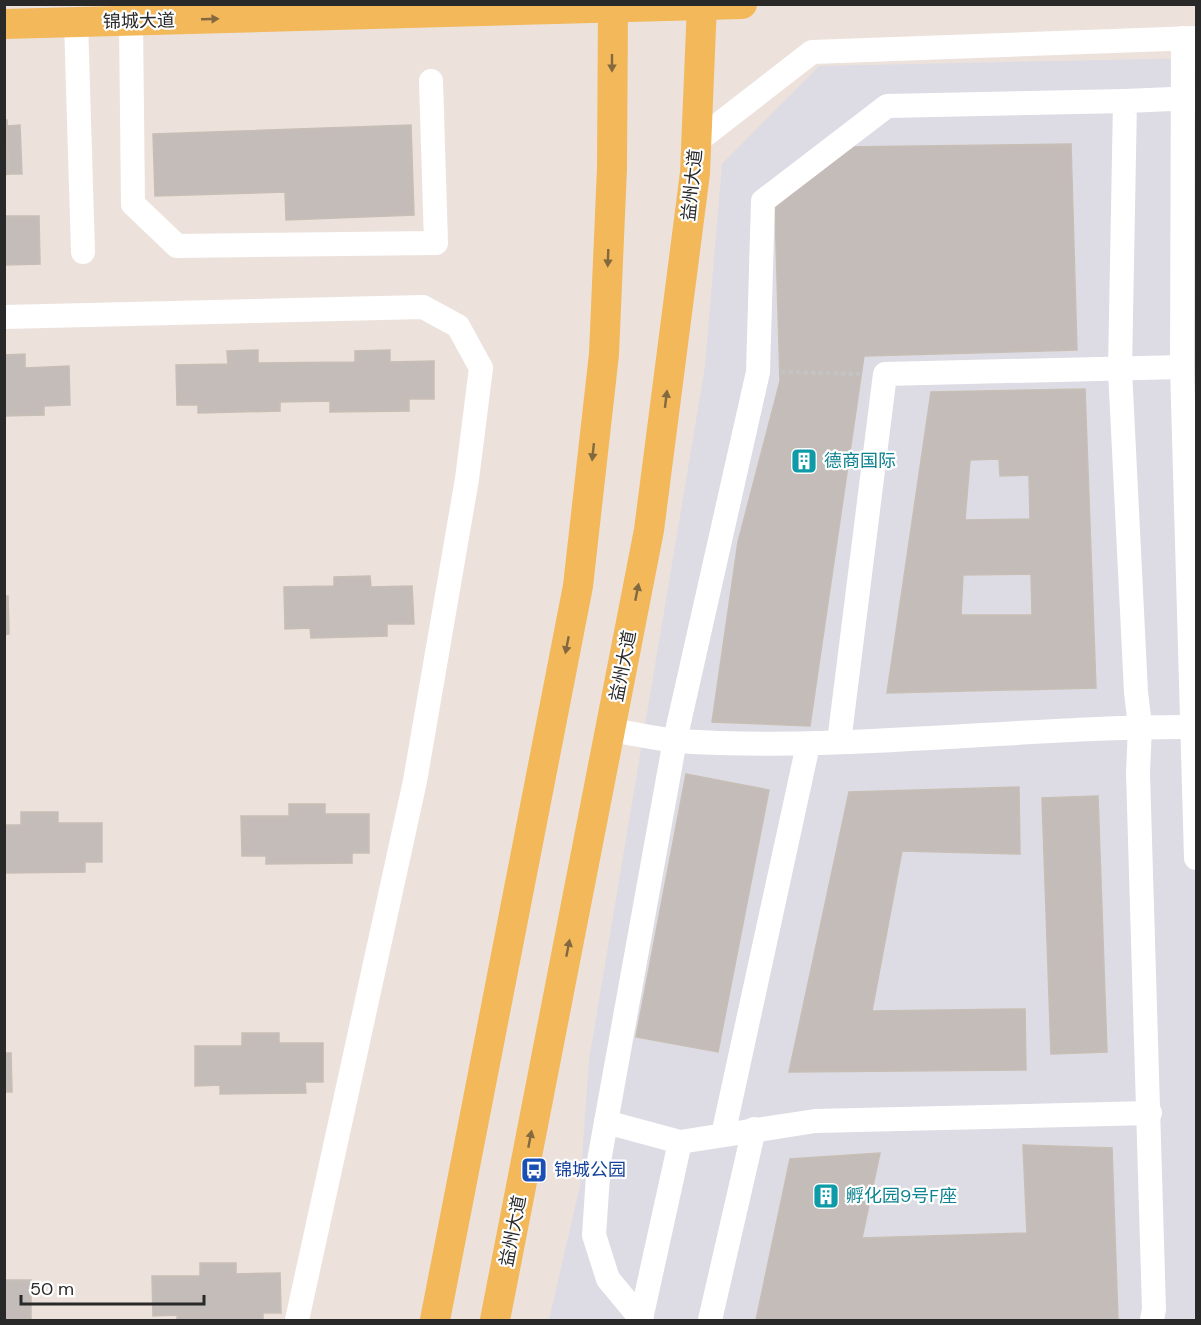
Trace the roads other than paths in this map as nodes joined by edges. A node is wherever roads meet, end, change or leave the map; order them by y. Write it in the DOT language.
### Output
graph roads {
  1 [pos="742,4"];
  2 [pos="613,5"];
  3 [pos="702,5"];
  4 [pos="76,22"];
  5 [pos="131,22"];
  6 [pos="4,24"];
  7 [pos="1190,38"];
  8 [pos="431,81"];
  9 [pos="1189,99"];
  10 [pos="1125,101"];
  11 [pos="696,142"];
  12 [pos="83,252"];
  13 [pos="4,317"];
  14 [pos="1190,317"];
  15 [pos="1182,367"];
  16 [pos="1120,370"];
  17 [pos="1140,726"];
  18 [pos="1195,727"];
  19 [pos="610,729"];
  20 [pos="675,740"];
  21 [pos="839,742"];
  22 [pos="808,745"];
  23 [pos="1197,858"];
  24 [pos="1150,1113"];
  25 [pos="606,1122"];
  26 [pos="753,1129"];
  27 [pos="723,1134"];
  28 [pos="680,1142"];
  29 [pos="297,1320"];
  30 [pos="435,1320"];
  31 [pos="495,1320"];
  32 [pos="642,1320"];
  33 [pos="710,1320"];
  34 [pos="1152,1320"];
  1 -- 3 [label="main road, 锦城大道"];
  2 -- 3 [label="main road, 锦城大道"];
  5 -- 2 [label="main road, 锦城大道, one-way"];
  2 -- 30 [label="main road, one-way"];
  3 -- 11 [label="main road, 益州大道"];
  4 -- 5 [label="main road, 锦城大道"];
  4 -- 6 [label="main road, 锦城大道"];
  4 -- 12 [label="street"];
  5 -- 8 [label="street"];
  7 -- 9 [label="street"];
  7 -- 11 [label="street"];
  9 -- 10 [label="street"];
  9 -- 14 [label="street"];
  10 -- 16 [label="street"];
  10 -- 20 [label="street"];
  19 -- 11 [label="main road, 益州大道, one-way"];
  13 -- 29 [label="street"];
  14 -- 15 [label="street"];
  15 -- 16 [label="street"];
  15 -- 18 [label="street"];
  16 -- 17 [label="street"];
  16 -- 21 [label="street"];
  17 -- 18 [label="street"];
  17 -- 21 [label="street"];
  17 -- 24 [label="street"];
  18 -- 23 [label="street"];
  19 -- 20 [label="street"];
  31 -- 19 [label="main road, 益州大道, one-way"];
  20 -- 22 [label="street"];
  20 -- 25 [label="street"];
  21 -- 22 [label="street"];
  22 -- 27 [label="street"];
  24 -- 26 [label="street"];
  24 -- 34 [label="street"];
  25 -- 28 [label="street"];
  25 -- 32 [label="street"];
  26 -- 27 [label="street"];
  26 -- 33 [label="street"];
  27 -- 28 [label="street"];
  28 -- 32 [label="street"];
}
